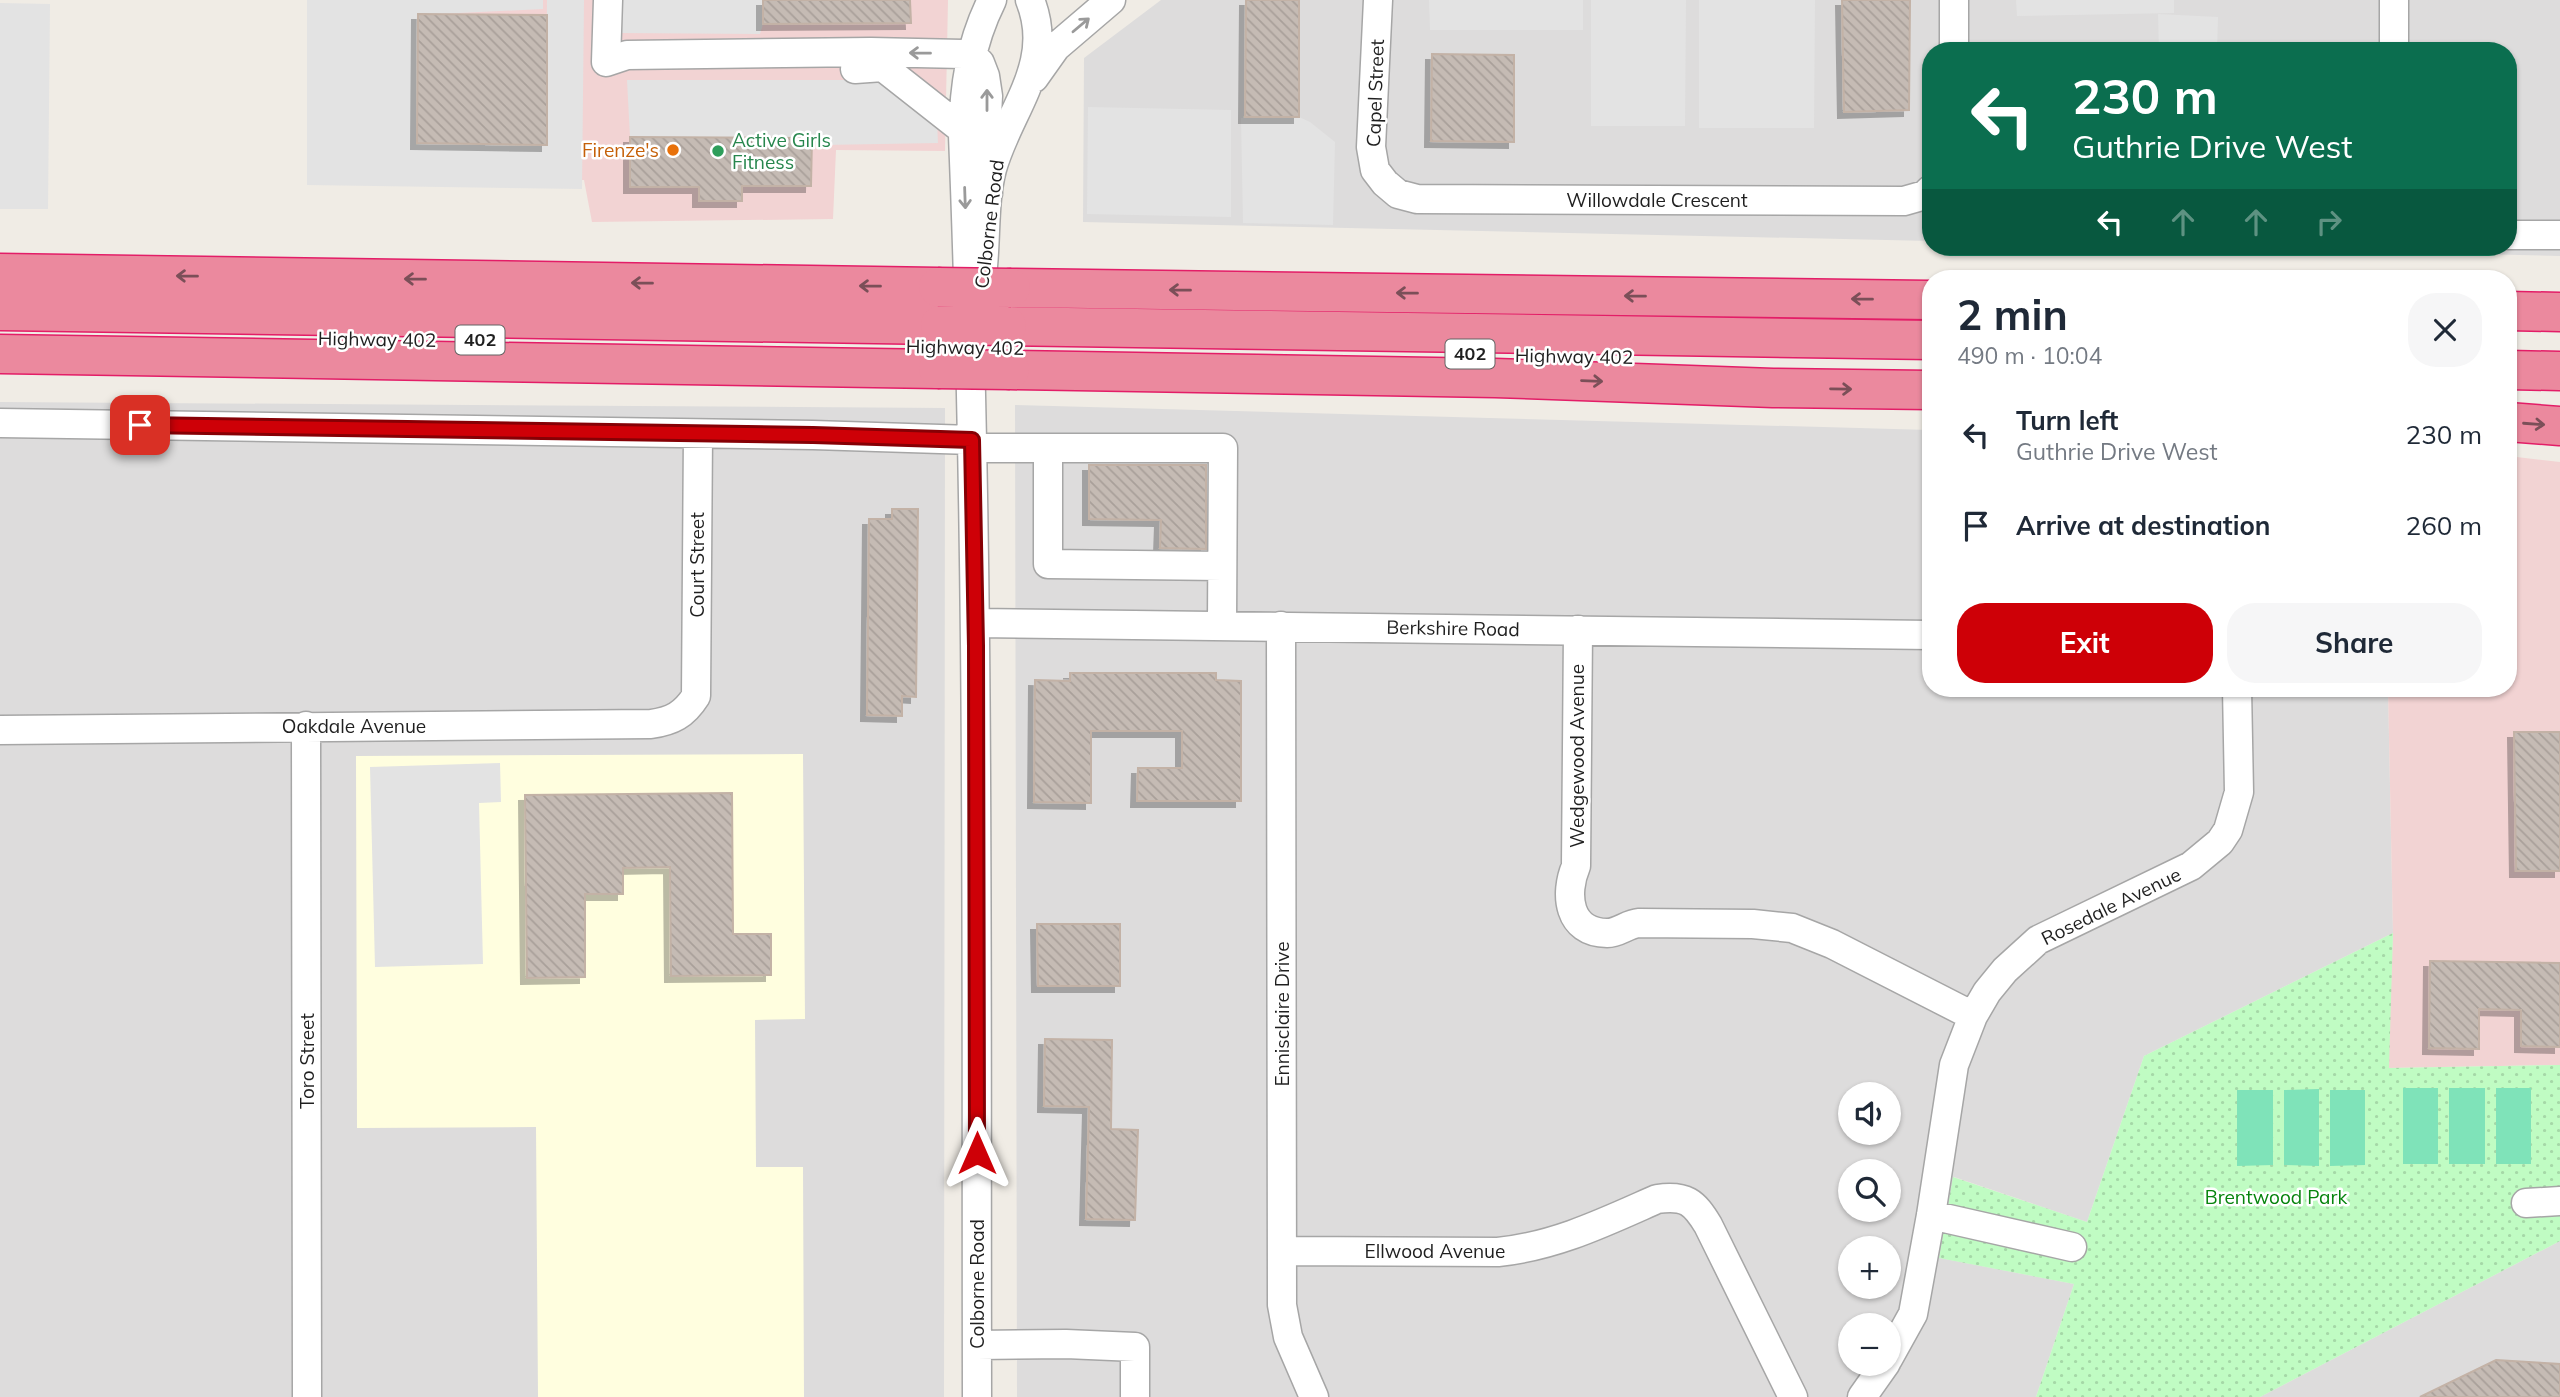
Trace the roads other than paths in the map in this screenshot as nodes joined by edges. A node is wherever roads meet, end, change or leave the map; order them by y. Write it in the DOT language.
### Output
graph roads {
  1 [pos="608,0"];
  2 [pos="1030,0"];
  3 [pos="1111,0"];
  4 [pos="1378,0"];
  5 [pos="1954,0"];
  6 [pos="2394,0"];
  7 [pos="987,7"];
  8 [pos="1954,42"];
  9 [pos="2394,42"];
  10 [pos="627,55"];
  11 [pos="970,56"];
  12 [pos="1026,92"];
  13 [pos="963,130"];
  14 [pos="1385,183"];
  15 [pos="988,193"];
  16 [pos="1922,196"];
  17 [pos="2517,235"];
  18 [pos="2560,235"];
  19 [pos="0,273"];
  20 [pos="2517,291"];
  21 [pos="2560,292"];
  22 [pos="1922,300"];
  23 [pos="0,311"];
  24 [pos="2517,311"];
  25 [pos="2560,312"];
  26 [pos="0,333"];
  27 [pos="1922,340"];
  28 [pos="1009,348"];
  29 [pos="2517,349"];
  30 [pos="2560,350"];
  31 [pos="947,353"];
  32 [pos="0,354"];
  33 [pos="1922,361"];
  34 [pos="2517,370"];
  35 [pos="2560,371"];
  36 [pos="1922,390"];
  37 [pos="2517,392"];
  38 [pos="2560,392"];
  39 [pos="2517,423"];
  40 [pos="0,424"];
  41 [pos="2560,426"];
  42 [pos="698,433"];
  43 [pos="972,444"];
  44 [pos="1048,448"];
  45 [pos="1222,566"];
  46 [pos="976,623"];
  47 [pos="1222,625"];
  48 [pos="1281,626"];
  49 [pos="1578,629"];
  50 [pos="1922,635"];
  51 [pos="696,696"];
  52 [pos="2237,697"];
  53 [pos="306,726"];
  54 [pos="0,730"];
  55 [pos="1973,1016"];
  56 [pos="2560,1201"];
  57 [pos="2526,1203"];
  58 [pos="1931,1215"];
  59 [pos="2072,1247"];
  60 [pos="1283,1251"];
  61 [pos="1901,1336"];
  62 [pos="977,1345"];
  63 [pos="1877,1376"];
  64 [pos="307,1397"];
  65 [pos="977,1397"];
  66 [pos="1135,1397"];
  67 [pos="1314,1397"];
  68 [pos="1793,1397"];
  69 [pos="1862,1397"];
  1 -- 10 [label="street"];
  2 -- 12 [label="street, Colborne Road"];
  12 -- 3 [label="street, one-way"];
  4 -- 14 [label="street, Capel Street"];
  5 -- 8 [label="street"];
  6 -- 9 [label="street"];
  7 -- 11 [label="street, Colborne Road"];
  11 -- 10 [label="street, one-way"];
  10 -- 13 [label="street"];
  11 -- 13 [label="street, Colborne Road"];
  15 -- 11 [label="street, one-way"];
  12 -- 15 [label="street, Colborne Road"];
  13 -- 31 [label="street, Colborne Road, one-way"];
  14 -- 16 [label="street, Willowdale Crescent"];
  15 -- 31 [label="street, Colborne Road"];
  17 -- 18 [label="street"];
  22 -- 19 [label="highway, one-way, bridge"];
  20 -- 21 [label="highway"];
  23 -- 31 [label="highway"];
  24 -- 25 [label="highway"];
  26 -- 31 [label="highway, Highway 402 / 402"];
  27 -- 28 [label="highway"];
  28 -- 31 [label="highway, Highway 402 / 402"];
  28 -- 33 [label="highway, Highway 402 / 402"];
  28 -- 36 [label="highway, one-way"];
  29 -- 30 [label="highway"];
  31 -- 32 [label="highway"];
  31 -- 43 [label="street, Colborne Road"];
  34 -- 35 [label="highway"];
  37 -- 38 [label="highway"];
  39 -- 41 [label="highway, one-way"];
  40 -- 42 [label="street"];
  42 -- 43 [label="street"];
  42 -- 51 [label="street, Court Street"];
  43 -- 44 [label="street"];
  43 -- 46 [label="street, Colborne Road"];
  44 -- 45 [label="street"];
  44 -- 45 [label="street"];
  45 -- 47 [label="street"];
  46 -- 47 [label="street, Berkshire Road"];
  46 -- 62 [label="street, Colborne Road"];
  47 -- 48 [label="street, Berkshire Road"];
  48 -- 49 [label="street, Berkshire Road"];
  48 -- 60 [label="street, Ennisclaire Drive"];
  49 -- 50 [label="street, Berkshire Road"];
  49 -- 55 [label="street, Wedgewood Avenue"];
  51 -- 53 [label="street, Oakdale Avenue"];
  52 -- 55 [label="street, Rosedale Avenue"];
  53 -- 54 [label="street, Oakdale Avenue"];
  53 -- 64 [label="street, Toro Street"];
  55 -- 58 [label="street, Rosedale Avenue"];
  56 -- 57 [label="street"];
  58 -- 59 [label="street"];
  58 -- 61 [label="street, Rosedale Avenue"];
  60 -- 67 [label="street, Ennisclaire Drive"];
  60 -- 68 [label="street, Ellwood Avenue"];
  62 -- 65 [label="street, Colborne Road"];
  62 -- 66 [label="street"];
  63 -- 69 [label="street, Rosedale Avenue"];
}
